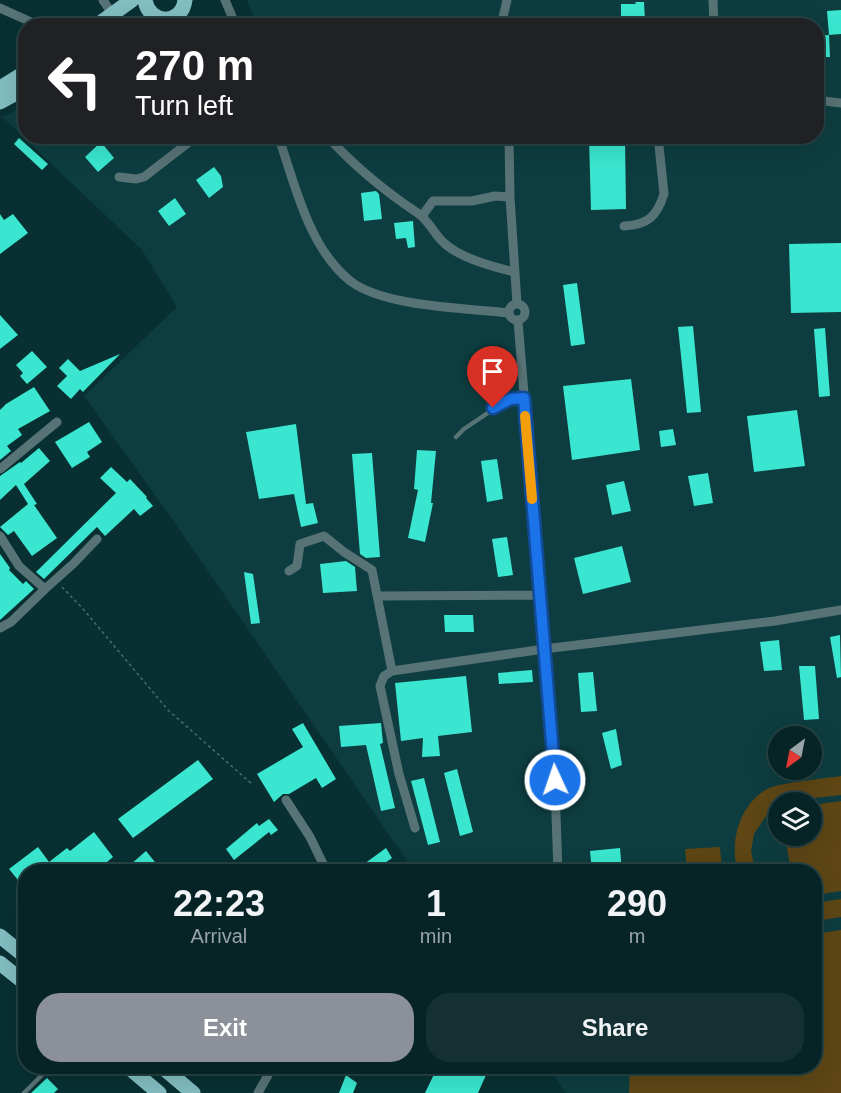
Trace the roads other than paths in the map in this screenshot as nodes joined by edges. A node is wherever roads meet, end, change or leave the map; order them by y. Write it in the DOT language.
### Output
graph roads {
  1 [pos="132,0"];
  2 [pos="146,0"];
  3 [pos="198,0"];
  4 [pos="225,0"];
  5 [pos="507,0"];
  6 [pos="713,0"];
  7 [pos="184,5"];
  8 [pos="0,8"];
  9 [pos="112,13"];
  10 [pos="22,18"];
  11 [pos="158,18"];
  12 [pos="174,18"];
  13 [pos="233,18"];
  14 [pos="503,18"];
  15 [pos="714,18"];
  16 [pos="18,77"];
  17 [pos="0,88"];
  18 [pos="18,92"];
  19 [pos="824,101"];
  20 [pos="0,102"];
  21 [pos="841,103"];
  22 [pos="187,144"];
  23 [pos="281,144"];
  24 [pos="334,144"];
  25 [pos="509,144"];
  26 [pos="659,144"];
  27 [pos="119,177"];
  28 [pos="510,197"];
  29 [pos="422,216"];
  30 [pos="624,226"];
  31 [pos="515,272"];
  32 [pos="517,304"];
  33 [pos="509,313"];
  34 [pos="518,321"];
  35 [pos="524,398"];
  36 [pos="57,422"];
  37 [pos="456,437"];
  38 [pos="0,469"];
  39 [pos="0,536"];
  40 [pos="97,539"];
  41 [pos="289,571"];
  42 [pos="45,589"];
  43 [pos="539,595"];
  44 [pos="378,596"];
  45 [pos="841,610"];
  46 [pos="0,628"];
  47 [pos="544,649"];
  48 [pos="392,671"];
  49 [pos="286,800"];
  50 [pos="415,828"];
  51 [pos="323,864"];
  52 [pos="558,864"];
  53 [pos="0,936"];
  54 [pos="18,951"];
  55 [pos="0,963"];
  56 [pos="18,978"];
  57 [pos="43,1074"];
  58 [pos="136,1074"];
  59 [pos="173,1074"];
  60 [pos="269,1074"];
  61 [pos="24,1093"];
  62 [pos="159,1093"];
  63 [pos="193,1093"];
  64 [pos="258,1093"];
  1 -- 9 [label="main road"];
  2 -- 11 [label="main road"];
  3 -- 7 [label="main road"];
  4 -- 13 [label="street"];
  5 -- 14 [label="street"];
  6 -- 15 [label="street"];
  7 -- 12 [label="main road"];
  8 -- 10 [label="street"];
  16 -- 17 [label="main road"];
  18 -- 20 [label="main road"];
  19 -- 21 [label="street"];
  22 -- 27 [label="street"];
  23 -- 33 [label="street"];
  24 -- 29 [label="street"];
  25 -- 28 [label="street"];
  26 -- 30 [label="street"];
  28 -- 29 [label="street"];
  28 -- 31 [label="street"];
  29 -- 31 [label="street"];
  31 -- 32 [label="street"];
  32 -- 33 [label="street"];
  32 -- 34 [label="street"];
  33 -- 34 [label="street"];
  34 -- 35 [label="street"];
  35 -- 37 [label="lane"];
  35 -- 43 [label="street"];
  36 -- 38 [label="street"];
  39 -- 42 [label="street"];
  40 -- 42 [label="street"];
  41 -- 44 [label="street"];
  42 -- 46 [label="street"];
  43 -- 44 [label="street"];
  43 -- 47 [label="street"];
  44 -- 48 [label="street"];
  45 -- 47 [label="street"];
  47 -- 48 [label="street"];
  47 -- 52 [label="street"];
  48 -- 50 [label="street"];
  49 -- 51 [label="street"];
  53 -- 54 [label="main road"];
  55 -- 56 [label="main road"];
  57 -- 61 [label="lane"];
  58 -- 62 [label="main road"];
  59 -- 63 [label="main road"];
  60 -- 64 [label="street"];
}
